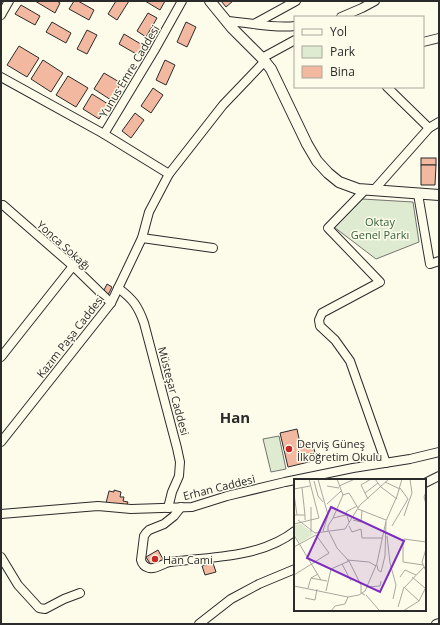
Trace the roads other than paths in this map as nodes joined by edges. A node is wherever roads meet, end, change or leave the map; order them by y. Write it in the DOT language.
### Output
graph roads {
  1 [pos="9,1"];
  2 [pos="182,1"];
  3 [pos="210,1"];
  4 [pos="296,1"];
  5 [pos="375,1"];
  6 [pos="1,15"];
  7 [pos="343,16"];
  8 [pos="226,21"];
  9 [pos="254,24"];
  10 [pos="294,26"];
  11 [pos="439,38"];
  12 [pos="294,41"];
  13 [pos="424,42"];
  14 [pos="264,60"];
  15 [pos="1,77"];
  16 [pos="387,88"];
  17 [pos="439,122"];
  18 [pos="429,128"];
  19 [pos="104,134"];
  20 [pos="169,174"];
  21 [pos="369,190"];
  22 [pos="418,194"];
  23 [pos="439,194"];
  24 [pos="1,205"];
  25 [pos="142,238"];
  26 [pos="213,248"];
  27 [pos="439,261"];
  28 [pos="73,266"];
  29 [pos="118,288"];
  30 [pos="111,303"];
  31 [pos="1,357"];
  32 [pos="1,442"];
  33 [pos="439,452"];
  34 [pos="386,463"];
  35 [pos="439,476"];
  36 [pos="300,479"];
  37 [pos="294,480"];
  38 [pos="426,482"];
  39 [pos="181,507"];
  40 [pos="168,508"];
  41 [pos="1,514"];
  42 [pos="294,532"];
  43 [pos="1,557"];
  44 [pos="294,569"];
  45 [pos="80,593"];
  46 [pos="439,623"];
  47 [pos="200,624"];
  48 [pos="436,624"];
  1 -- 6 [label="street"];
  2 -- 19 [label="street, Yunus Emre Caddesi"];
  3 -- 8 [label="main road"];
  4 -- 9 [label="street"];
  5 -- 7 [label="street"];
  8 -- 9 [label="street"];
  8 -- 14 [label="main road"];
  9 -- 10 [label="street"];
  11 -- 13 [label="street"];
  12 -- 14 [label="street, Kazım Paşa Caddesi"];
  14 -- 20 [label="street, Kazım Paşa Caddesi"];
  14 -- 21 [label="main road"];
  15 -- 19 [label="street, Yunus Emre Caddesi"];
  16 -- 18 [label="street"];
  17 -- 18 [label="street"];
  18 -- 21 [label="street"];
  19 -- 20 [label="street"];
  20 -- 25 [label="street, Kazım Paşa Caddesi"];
  21 -- 22 [label="main road"];
  21 -- 34 [label="street"];
  22 -- 23 [label="main road"];
  22 -- 27 [label="street"];
  24 -- 28 [label="street, Yonca Sokağı"];
  25 -- 26 [label="street"];
  25 -- 29 [label="street, Kazım Paşa Caddesi"];
  28 -- 30 [label="street, Yonca Sokağı"];
  28 -- 31 [label="street"];
  29 -- 30 [label="street, Kazım Paşa Caddesi"];
  29 -- 40 [label="street, Müsteşar Caddesi"];
  30 -- 32 [label="street, Kazım Paşa Caddesi"];
  33 -- 34 [label="street, Erhan Caddesi"];
  34 -- 36 [label="street, Erhan Caddesi"];
  35 -- 38 [label="street"];
  37 -- 39 [label="street, Erhan Caddesi"];
  39 -- 40 [label="street, Erhan Caddesi"];
  39 -- 42 [label="street"];
  40 -- 41 [label="street, Erhan Caddesi"];
  43 -- 45 [label="street"];
  44 -- 47 [label="street"];
  46 -- 48 [label="street"];
}
